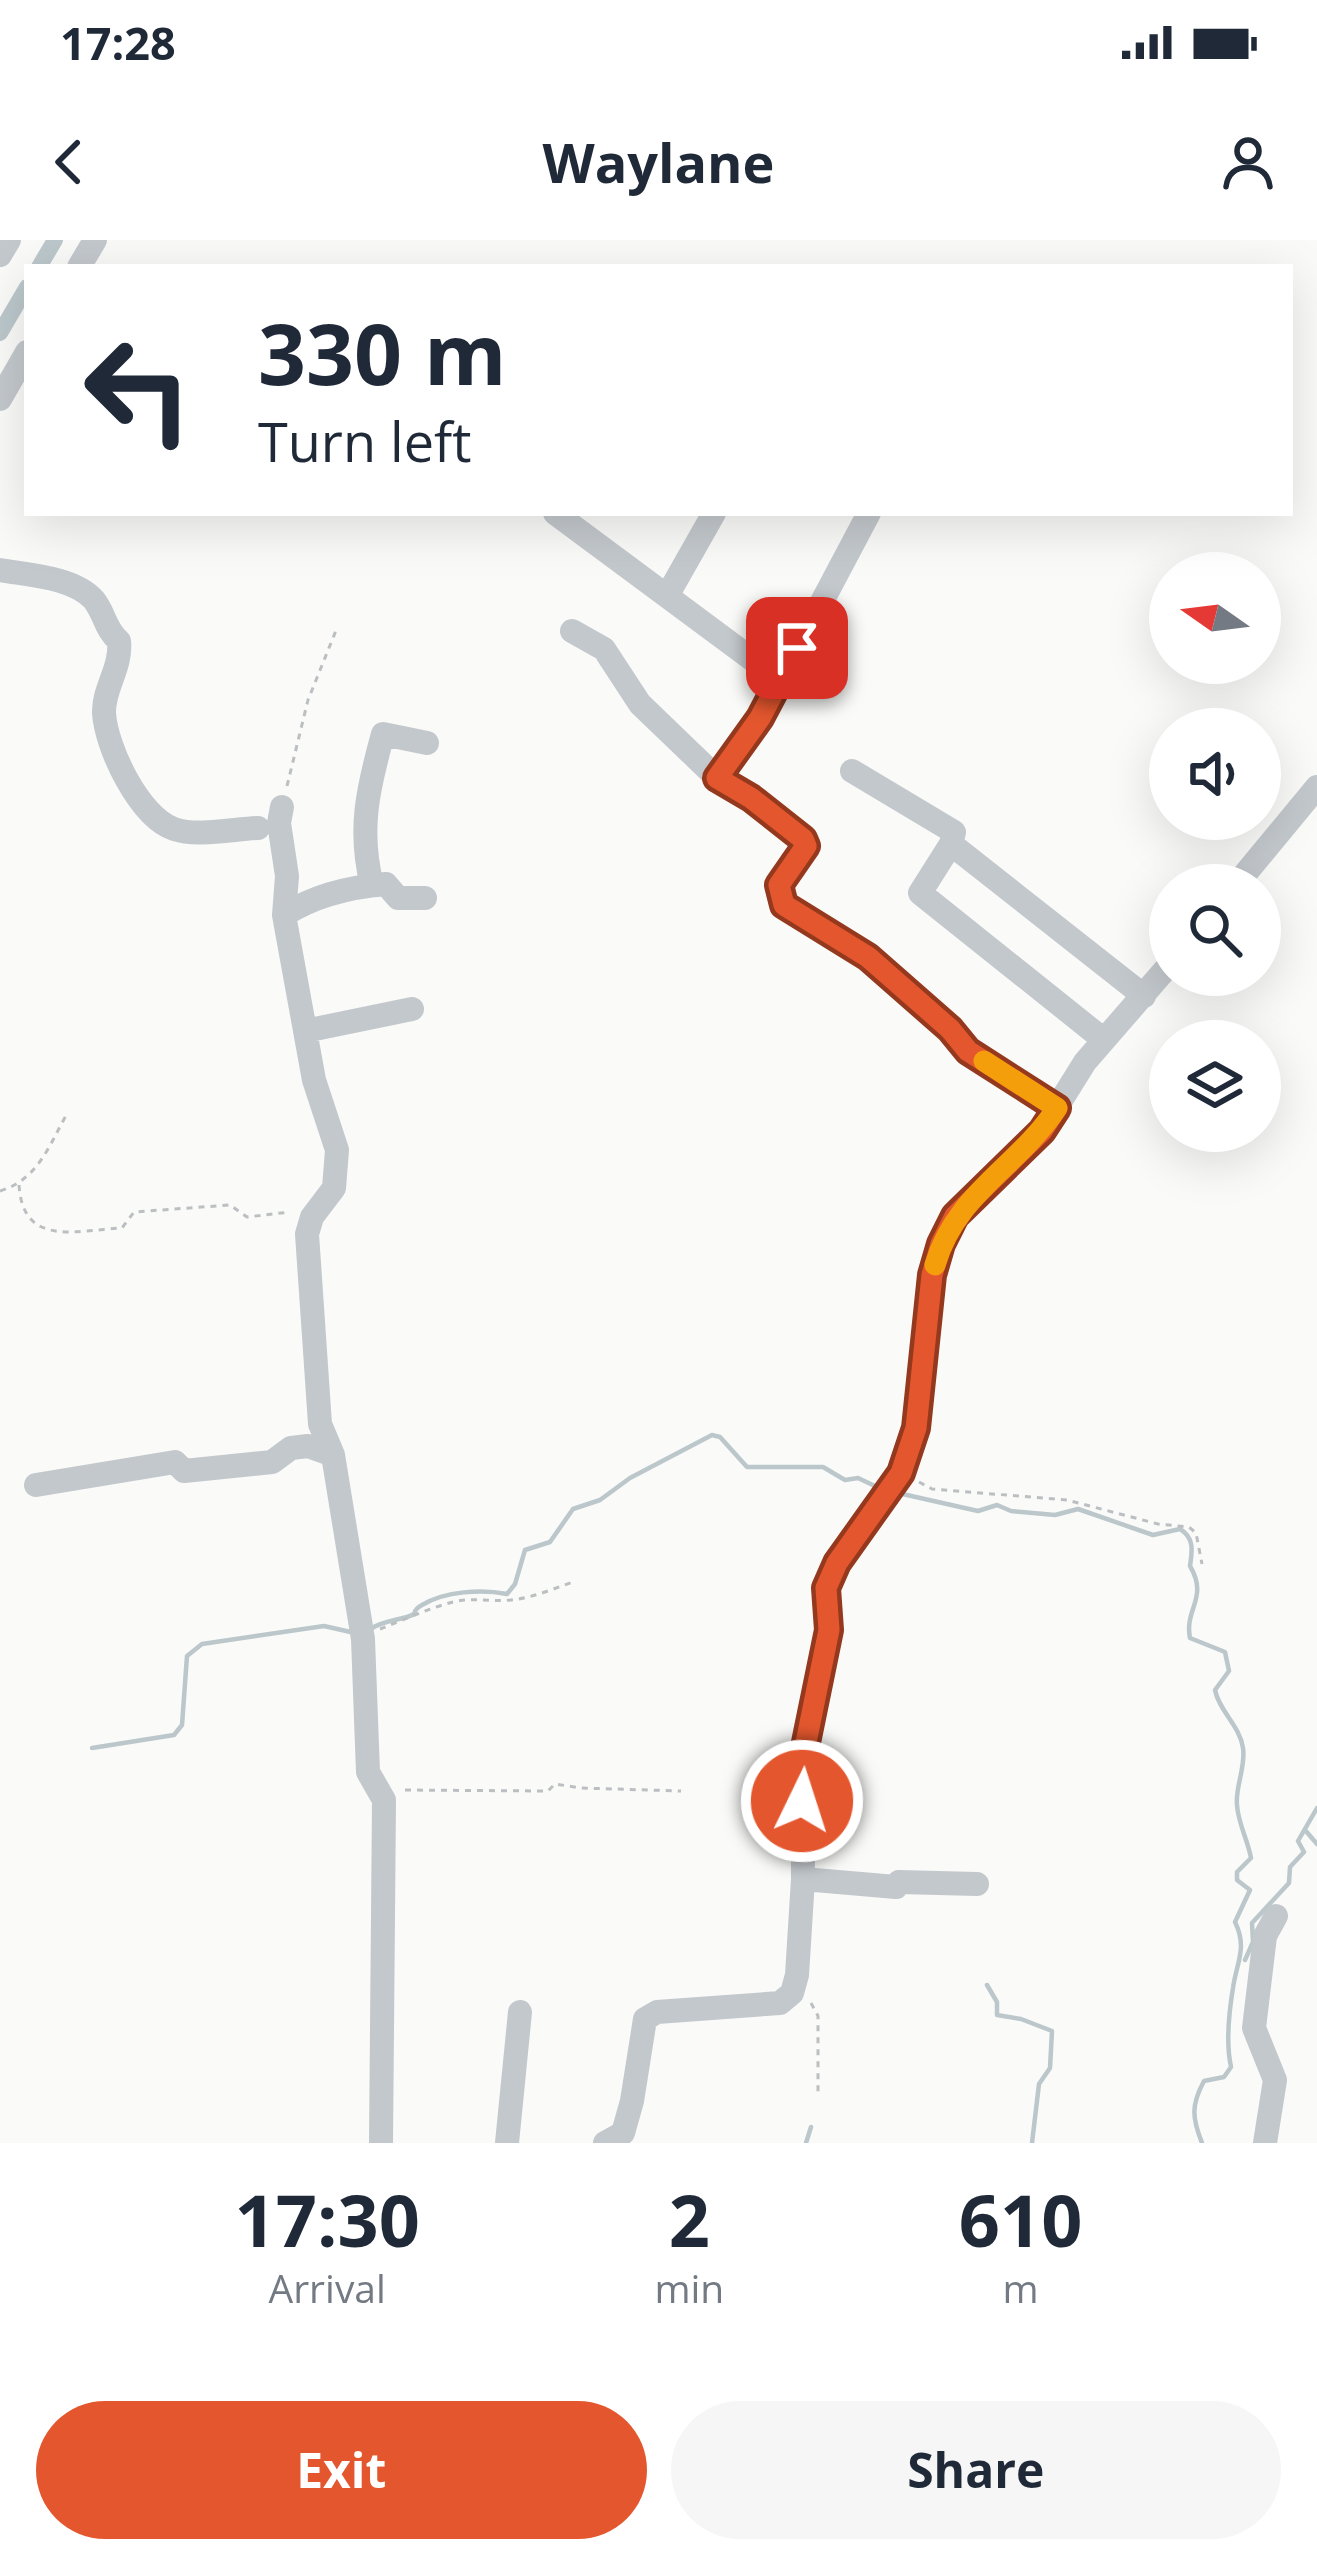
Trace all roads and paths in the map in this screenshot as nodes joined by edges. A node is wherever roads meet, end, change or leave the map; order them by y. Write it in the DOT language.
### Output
graph roads {
  1 [pos="9,240"];
  2 [pos="0,255"];
  3 [pos="24,357"];
  4 [pos="0,399"];
  5 [pos="559,516"];
  6 [pos="712,516"];
  7 [pos="867,516"];
  8 [pos="0,570"];
  9 [pos="667,596"];
  10 [pos="337,628"];
  11 [pos="572,631"];
  12 [pos="781,680"];
  13 [pos="427,743"];
  14 [pos="852,771"];
  15 [pos="717,778"];
  16 [pos="1317,788"];
  17 [pos="282,807"];
  18 [pos="258,828"];
  19 [pos="951,844"];
  20 [pos="1254,864"];
  21 [pos="372,885"];
  22 [pos="425,898"];
  23 [pos="284,915"];
  24 [pos="1149,990"];
  25 [pos="1144,996"];
  26 [pos="412,1009"];
  27 [pos="305,1030"];
  28 [pos="1104,1040"];
  29 [pos="1057,1108"];
  30 [pos="68,1112"];
  31 [pos="19,1185"];
  32 [pos="0,1191"];
  33 [pos="307,1234"];
  34 [pos="333,1455"];
  35 [pos="901,1473"];
  36 [pos="36,1485"];
  37 [pos="1202,1564"];
  38 [pos="576,1580"];
  39 [pos="363,1639"];
  40 [pos="377,1790"];
  41 [pos="681,1791"];
  42 [pos="803,1879"];
  43 [pos="977,1883"];
  44 [pos="1276,1916"];
  45 [pos="797,1975"];
  46 [pos="520,2012"];
  47 [pos="818,2096"];
  48 [pos="618,2140"];
  49 [pos="381,2143"];
  50 [pos="507,2143"];
  51 [pos="1265,2143"];
  1 -- 2 [label="street"];
  3 -- 4 [label="street"];
  5 -- 9 [label="street"];
  6 -- 9 [label="street"];
  7 -- 12 [label="street"];
  8 -- 18 [label="street"];
  9 -- 12 [label="street"];
  10 -- 17 [label="path"];
  11 -- 15 [label="street"];
  12 -- 15 [label="street"];
  13 -- 21 [label="street"];
  14 -- 19 [label="street"];
  15 -- 29 [label="street"];
  16 -- 20 [label="street"];
  17 -- 23 [label="street"];
  19 -- 25 [label="street"];
  19 -- 28 [label="street"];
  21 -- 22 [label="street"];
  21 -- 23 [label="street"];
  23 -- 27 [label="street"];
  24 -- 25 [label="street"];
  25 -- 28 [label="street"];
  26 -- 27 [label="street"];
  27 -- 33 [label="street"];
  28 -- 29 [label="street"];
  29 -- 35 [label="street"];
  30 -- 31 [label="path"];
  31 -- 32 [label="path"];
  31 -- 33 [label="path"];
  33 -- 34 [label="street"];
  34 -- 36 [label="street"];
  34 -- 39 [label="street"];
  35 -- 37 [label="path"];
  35 -- 42 [label="street"];
  38 -- 39 [label="path"];
  39 -- 40 [label="street"];
  40 -- 41 [label="path"];
  40 -- 49 [label="street"];
  42 -- 43 [label="street"];
  42 -- 45 [label="street"];
  44 -- 51 [label="street"];
  45 -- 47 [label="path"];
  45 -- 48 [label="street"];
  46 -- 50 [label="street"];
}
